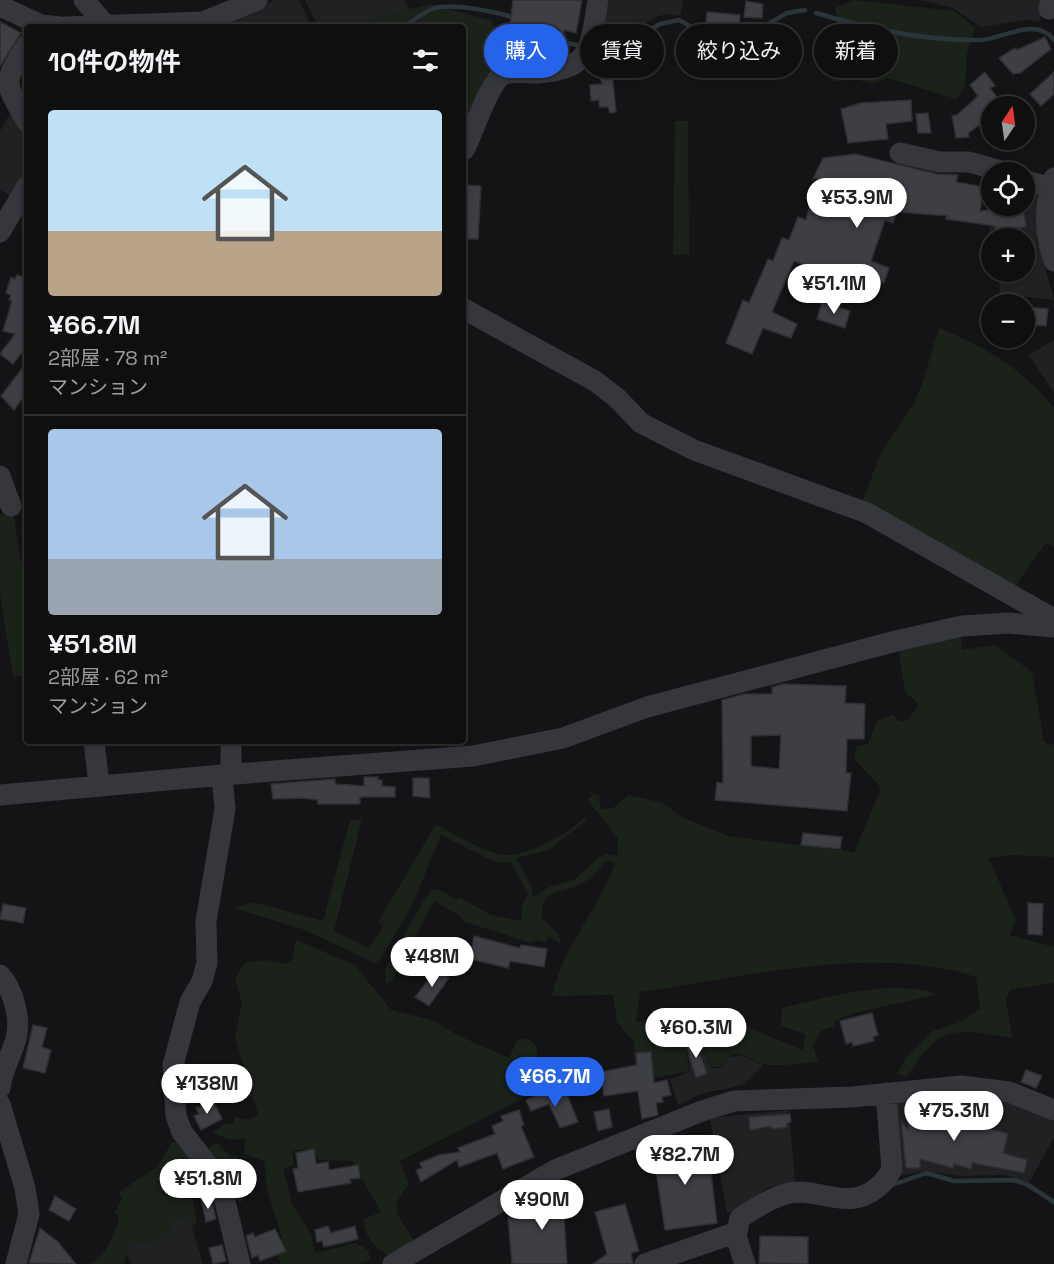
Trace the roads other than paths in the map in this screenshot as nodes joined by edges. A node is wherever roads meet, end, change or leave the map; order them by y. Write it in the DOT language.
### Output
graph roads {
  1 [pos="84,0"];
  2 [pos="257,0"];
  3 [pos="598,0"];
  4 [pos="0,6"];
  5 [pos="45,24"];
  6 [pos="104,24"];
  7 [pos="192,24"];
  8 [pos="24,50"];
  9 [pos="24,117"];
  10 [pos="466,145"];
  11 [pos="900,153"];
  12 [pos="981,165"];
  13 [pos="1035,181"];
  14 [pos="1052,183"];
  15 [pos="24,191"];
  16 [pos="0,232"];
  17 [pos="1054,261"];
  18 [pos="466,310"];
  19 [pos="0,476"];
  20 [pos="13,506"];
  21 [pos="1054,619"];
  22 [pos="1054,627"];
  23 [pos="94,744"];
  24 [pos="231,744"];
  25 [pos="227,774"];
  26 [pos="99,786"];
  27 [pos="0,795"];
  28 [pos="0,975"];
  29 [pos="0,1088"];
  30 [pos="886,1093"];
  31 [pos="1054,1110"];
  32 [pos="1,1116"];
  33 [pos="737,1232"];
  34 [pos="16,1264"];
  35 [pos="240,1264"];
  36 [pos="393,1264"];
  37 [pos="645,1264"];
  38 [pos="745,1264"];
  1 -- 6 [label="street"];
  2 -- 7 [label="street"];
  3 -- 10 [label="street"];
  4 -- 5 [label="street"];
  8 -- 9 [label="street"];
  11 -- 12 [label="street"];
  13 -- 14 [label="street"];
  14 -- 17 [label="street"];
  15 -- 16 [label="street"];
  18 -- 21 [label="street"];
  19 -- 20 [label="street"];
  22 -- 25 [label="street"];
  23 -- 26 [label="street"];
  24 -- 25 [label="street"];
  25 -- 26 [label="street"];
  25 -- 35 [label="street"];
  26 -- 27 [label="street"];
  28 -- 29 [label="street"];
  30 -- 31 [label="street"];
  30 -- 33 [label="street"];
  30 -- 36 [label="street"];
  32 -- 34 [label="street"];
  33 -- 37 [label="street"];
  33 -- 38 [label="street"];
}
